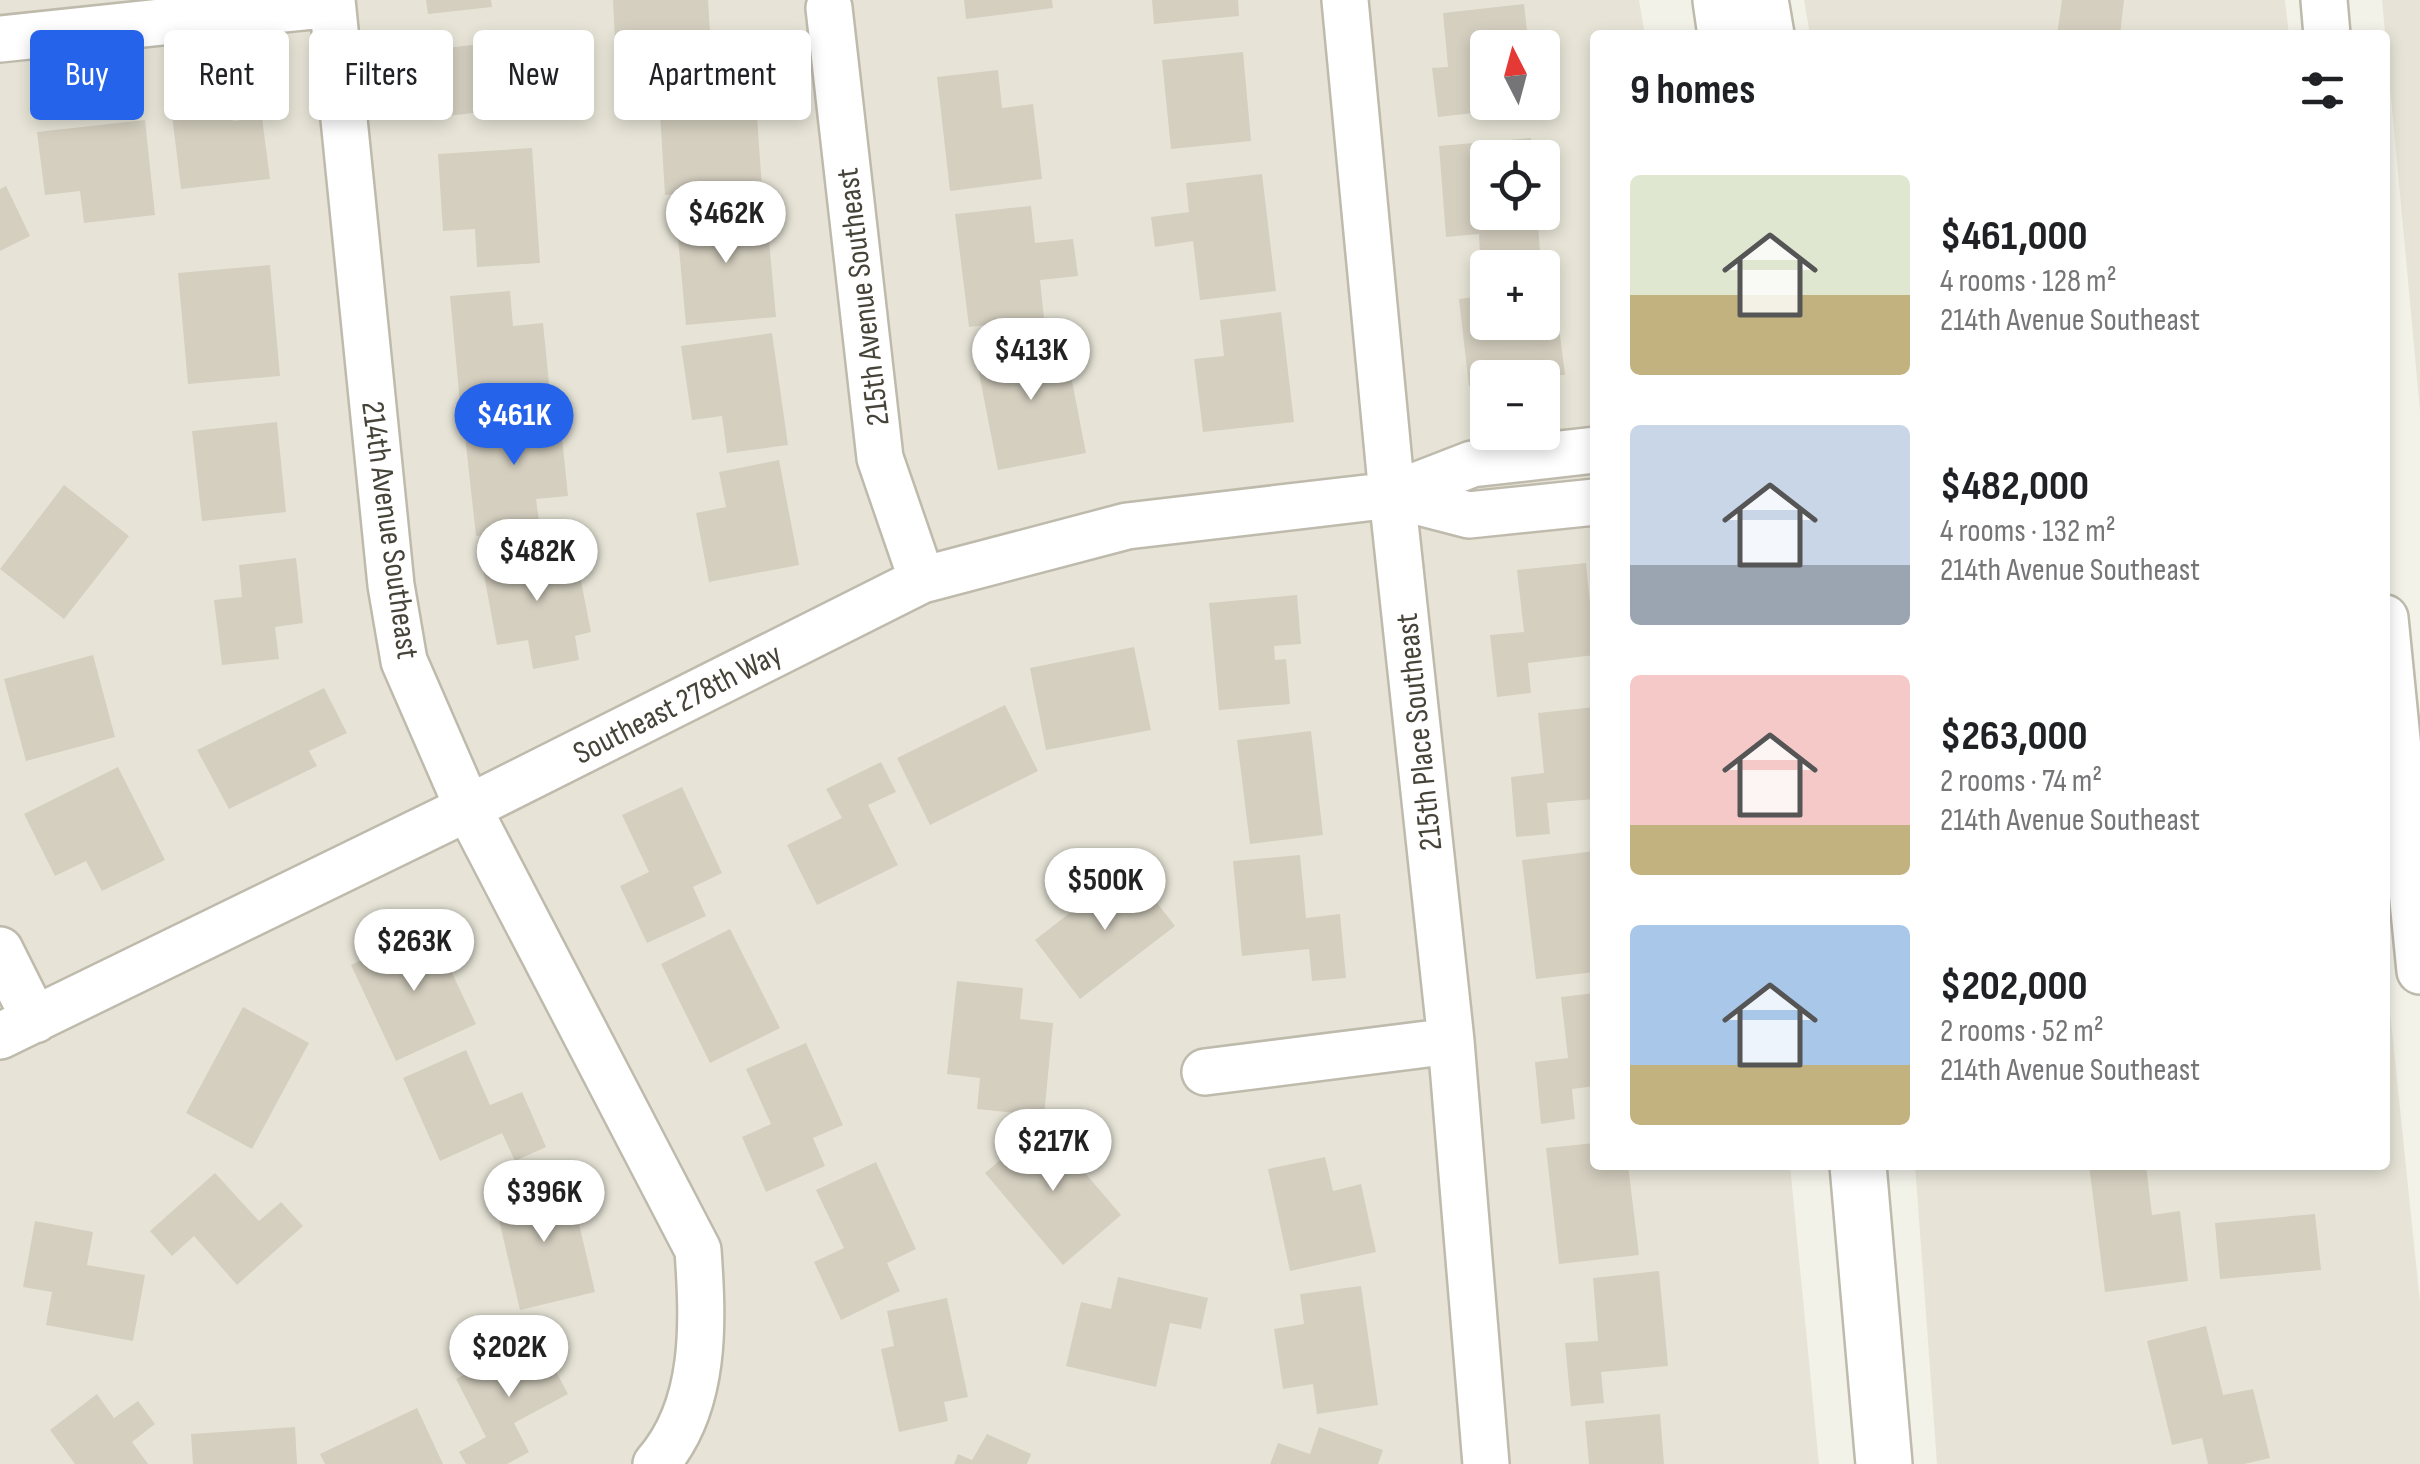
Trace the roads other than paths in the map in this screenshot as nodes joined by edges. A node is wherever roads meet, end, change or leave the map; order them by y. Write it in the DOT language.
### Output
graph roads {
  1 [pos="1345,0"];
  2 [pos="1721,0"];
  3 [pos="1760,0"];
  4 [pos="2324,0"];
  5 [pos="332,2"];
  6 [pos="829,8"];
  7 [pos="1725,30"];
  8 [pos="1765,30"];
  9 [pos="2327,30"];
  10 [pos="0,38"];
  11 [pos="1590,451"];
  12 [pos="1392,495"];
  13 [pos="1590,503"];
  14 [pos="922,580"];
  15 [pos="2390,668"];
  16 [pos="468,808"];
  17 [pos="0,950"];
  18 [pos="2420,970"];
  19 [pos="18,1028"];
  20 [pos="1451,1041"];
  21 [pos="1204,1072"];
  22 [pos="1858,1170"];
  23 [pos="656,1464"];
  24 [pos="1486,1464"];
  25 [pos="1884,1464"];
  1 -- 12 [label="street, 215th Place Southeast"];
  2 -- 7 [label="street"];
  3 -- 8 [label="street"];
  4 -- 9 [label="street"];
  5 -- 10 [label="street"];
  5 -- 16 [label="street, 214th Avenue Southeast"];
  6 -- 14 [label="street, 215th Avenue Southeast"];
  11 -- 12 [label="street, Southeast 278th Way"];
  12 -- 13 [label="street, Southeast 278th Way"];
  12 -- 14 [label="street, Southeast 278th Way"];
  12 -- 20 [label="street, 215th Place Southeast"];
  14 -- 16 [label="street, Southeast 278th Way"];
  15 -- 18 [label="street"];
  16 -- 19 [label="street, Southeast 278th Way"];
  16 -- 23 [label="street, 214th Avenue Southeast"];
  17 -- 19 [label="street"];
  20 -- 21 [label="street"];
  20 -- 24 [label="street, 215th Place Southeast"];
  22 -- 25 [label="street"];
}
